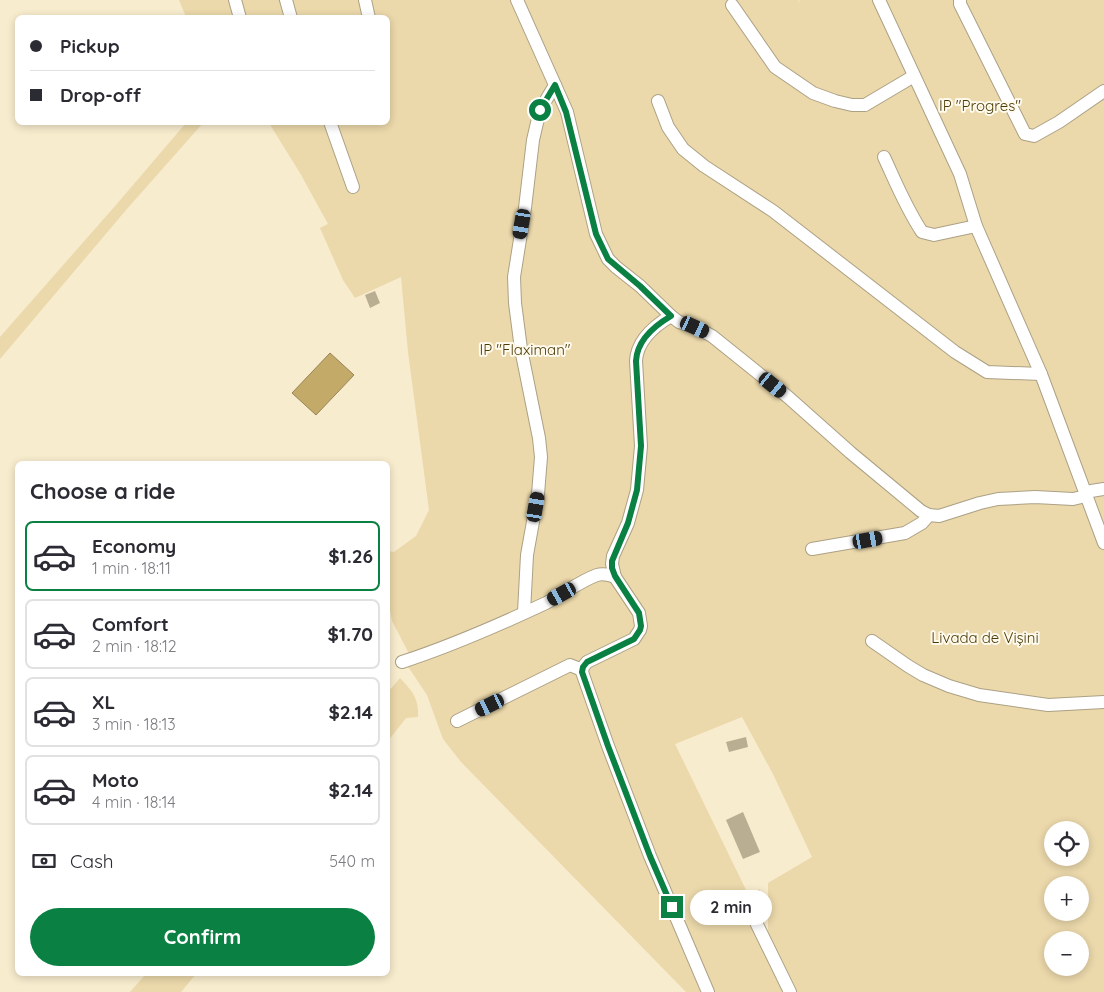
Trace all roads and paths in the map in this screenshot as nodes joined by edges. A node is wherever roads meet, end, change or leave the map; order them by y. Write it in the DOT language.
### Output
graph roads {
  1 [pos="234,0"];
  2 [pos="286,0"];
  3 [pos="365,0"];
  4 [pos="517,0"];
  5 [pos="880,0"];
  6 [pos="960,0"];
  7 [pos="732,5"];
  8 [pos="239,15"];
  9 [pos="290,15"];
  10 [pos="369,15"];
  11 [pos="914,76"];
  12 [pos="555,85"];
  13 [pos="1104,91"];
  14 [pos="658,101"];
  15 [pos="331,125"];
  16 [pos="884,157"];
  17 [pos="353,187"];
  18 [pos="976,226"];
  19 [pos="671,316"];
  20 [pos="1041,374"];
  21 [pos="1104,489"];
  22 [pos="1085,494"];
  23 [pos="929,515"];
  24 [pos="1104,543"];
  25 [pos="812,549"];
  26 [pos="615,576"];
  27 [pos="524,612"];
  28 [pos="872,641"];
  29 [pos="402,662"];
  30 [pos="582,670"];
  31 [pos="1104,702"];
  32 [pos="457,721"];
  33 [pos="750,910"];
  34 [pos="708,992"];
  35 [pos="790,992"];
  1 -- 8 [label="street"];
  2 -- 9 [label="street"];
  3 -- 10 [label="street"];
  4 -- 12 [label="street"];
  5 -- 11 [label="street"];
  6 -- 13 [label="street"];
  7 -- 11 [label="street"];
  11 -- 18 [label="street"];
  12 -- 19 [label="street"];
  12 -- 27 [label="street"];
  14 -- 20 [label="street"];
  15 -- 17 [label="street"];
  16 -- 18 [label="street"];
  18 -- 20 [label="street"];
  19 -- 23 [label="street"];
  19 -- 26 [label="street"];
  20 -- 22 [label="street"];
  21 -- 22 [label="street"];
  22 -- 23 [label="street"];
  22 -- 24 [label="street"];
  23 -- 25 [label="street"];
  26 -- 27 [label="street"];
  26 -- 30 [label="street"];
  27 -- 29 [label="street"];
  28 -- 31 [label="street"];
  30 -- 32 [label="street"];
  30 -- 34 [label="street"];
  33 -- 35 [label="street"];
}
